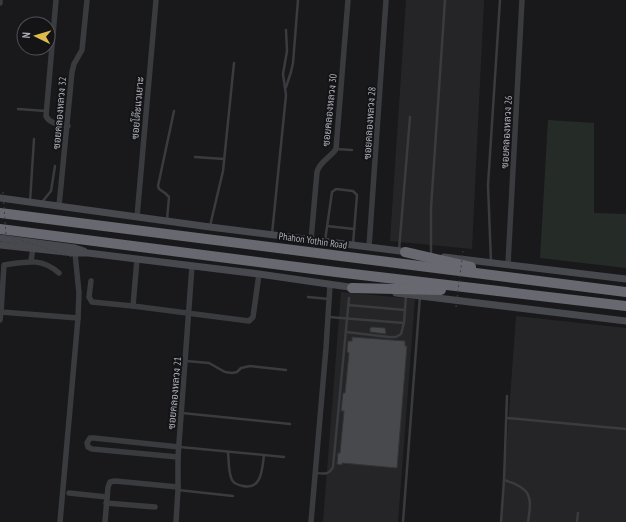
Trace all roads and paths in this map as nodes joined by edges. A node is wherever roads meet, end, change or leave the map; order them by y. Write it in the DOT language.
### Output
graph roads {
  1 [pos="56,0"];
  2 [pos="87,0"];
  3 [pos="156,0"];
  4 [pos="298,0"];
  5 [pos="348,0"];
  6 [pos="386,0"];
  7 [pos="445,0"];
  8 [pos="500,0"];
  9 [pos="522,0"];
  10 [pos="53,16"];
  11 [pos="286,30"];
  12 [pos="49,56"];
  13 [pos="234,63"];
  14 [pos="286,88"];
  15 [pos="18,109"];
  16 [pos="174,111"];
  17 [pos="46,112"];
  18 [pos="410,117"];
  19 [pos="68,126"];
  20 [pos="34,139"];
  21 [pos="336,149"];
  22 [pos="352,150"];
  23 [pos="195,157"];
  24 [pos="224,159"];
  25 [pos="55,166"];
  26 [pos="1,196"];
  27 [pos="29,202"];
  28 [pos="40,204"];
  29 [pos="59,206"];
  30 [pos="0,213"];
  31 [pos="137,217"];
  32 [pos="167,221"];
  33 [pos="327,226"];
  34 [pos="210,227"];
  35 [pos="0,229"];
  36 [pos="354,229"];
  37 [pos="272,235"];
  38 [pos="0,238"];
  39 [pos="311,240"];
  40 [pos="325,242"];
  41 [pos="0,244"];
  42 [pos="353,245"];
  43 [pos="369,247"];
  44 [pos="33,248"];
  45 [pos="402,251"];
  46 [pos="462,251"];
  47 [pos="88,253"];
  48 [pos="431,255"];
  49 [pos="75,256"];
  50 [pos="137,259"];
  51 [pos="31,261"];
  52 [pos="491,262"];
  53 [pos="508,264"];
  54 [pos="192,266"];
  55 [pos="59,273"];
  56 [pos="258,274"];
  57 [pos="626,279"];
  58 [pos="525,280"];
  59 [pos="91,281"];
  60 [pos="330,285"];
  61 [pos="352,288"];
  62 [pos="503,291"];
  63 [pos="626,292"];
  64 [pos="406,294"];
  65 [pos="420,296"];
  66 [pos="308,297"];
  67 [pos="349,298"];
  68 [pos="330,299"];
  69 [pos="348,305"];
  70 [pos="133,306"];
  71 [pos="626,306"];
  72 [pos="456,307"];
  73 [pos="405,310"];
  74 [pos="1,312"];
  75 [pos="190,313"];
  76 [pos="328,317"];
  77 [pos="78,318"];
  78 [pos="347,319"];
  79 [pos="0,320"];
  80 [pos="626,321"];
  81 [pos="404,323"];
  82 [pos="346,332"];
  83 [pos="186,361"];
  84 [pos="286,370"];
  85 [pos="507,396"];
  86 [pos="182,413"];
  87 [pos="507,418"];
  88 [pos="290,424"];
  89 [pos="626,429"];
  90 [pos="179,447"];
  91 [pos="228,452"];
  92 [pos="264,455"];
  93 [pos="178,457"];
  94 [pos="284,457"];
  95 [pos="316,473"];
  96 [pos="504,480"];
  97 [pos="178,489"];
  98 [pos="69,493"];
  99 [pos="233,496"];
  100 [pos="107,500"];
  101 [pos="155,507"];
  102 [pos="578,513"];
  103 [pos="60,522"];
  104 [pos="105,522"];
  105 [pos="176,522"];
  106 [pos="311,522"];
  107 [pos="403,522"];
  108 [pos="501,522"];
  109 [pos="528,522"];
  110 [pos="577,522"];
  1 -- 10 [label="street"];
  2 -- 19 [label="street, ซอยคลองหลวง 32"];
  3 -- 31 [label="street, ซอยโต๊ะแวเยาะ"];
  4 -- 14 [label="lane"];
  5 -- 21 [label="street, ซอยคลองหลวง 30"];
  6 -- 43 [label="street, ซอยคลองหลวง 28"];
  7 -- 48 [label="lane"];
  8 -- 52 [label="lane"];
  9 -- 53 [label="street, ซอยคลองหลวง 26"];
  11 -- 14 [label="lane"];
  12 -- 17 [label="street"];
  13 -- 24 [label="lane"];
  14 -- 37 [label="lane"];
  15 -- 17 [label="lane"];
  16 -- 32 [label="lane"];
  17 -- 19 [label="street"];
  18 -- 45 [label="lane"];
  19 -- 29 [label="street, ซอยคลองหลวง 32"];
  20 -- 27 [label="lane"];
  21 -- 22 [label="lane"];
  21 -- 39 [label="street, ซอยคลองหลวง 30"];
  23 -- 24 [label="lane"];
  24 -- 34 [label="lane"];
  25 -- 28 [label="lane"];
  26 -- 27 [label="main road, Phahon Yothin Road"];
  26 -- 49 [label="path, bridge"];
  27 -- 28 [label="main road, Phahon Yothin Road"];
  28 -- 29 [label="main road, Phahon Yothin Road"];
  29 -- 31 [label="main road, Phahon Yothin Road"];
  30 -- 58 [label="highway, Phahon Yothin Road"];
  31 -- 32 [label="main road, Phahon Yothin Road"];
  32 -- 34 [label="main road, Phahon Yothin Road"];
  33 -- 36 [label="lane"];
  33 -- 36 [label="lane"];
  33 -- 40 [label="lane"];
  34 -- 37 [label="main road, Phahon Yothin Road"];
  35 -- 62 [label="highway"];
  36 -- 42 [label="lane"];
  37 -- 39 [label="main road, Phahon Yothin Road"];
  38 -- 47 [label="main road"];
  39 -- 40 [label="main road, Phahon Yothin Road"];
  40 -- 42 [label="main road, Phahon Yothin Road"];
  41 -- 44 [label="main road"];
  42 -- 43 [label="main road, Phahon Yothin Road"];
  43 -- 45 [label="main road, Phahon Yothin Road"];
  44 -- 49 [label="main road"];
  44 -- 51 [label="street"];
  45 -- 48 [label="main road, Phahon Yothin Road"];
  45 -- 58 [label="highway"];
  46 -- 72 [label="path, bridge"];
  47 -- 49 [label="main road"];
  47 -- 50 [label="main road"];
  48 -- 52 [label="main road, Phahon Yothin Road"];
  49 -- 77 [label="street"];
  50 -- 54 [label="main road"];
  50 -- 70 [label="street"];
  51 -- 55 [label="street"];
  51 -- 74 [label="street"];
  52 -- 53 [label="main road, Phahon Yothin Road"];
  53 -- 57 [label="main road, Phahon Yothin Road"];
  54 -- 56 [label="main road"];
  54 -- 75 [label="street, ซอยคลองหลวง 21"];
  56 -- 60 [label="main road"];
  56 -- 75 [label="street"];
  58 -- 63 [label="highway, Phahon Yothin Road"];
  59 -- 70 [label="street"];
  60 -- 61 [label="main road"];
  60 -- 68 [label="street"];
  61 -- 62 [label="highway"];
  61 -- 64 [label="main road"];
  62 -- 71 [label="highway"];
  64 -- 65 [label="main road"];
  64 -- 73 [label="lane"];
  65 -- 80 [label="main road"];
  65 -- 107 [label="lane"];
  66 -- 68 [label="lane"];
  67 -- 69 [label="lane"];
  68 -- 76 [label="street"];
  69 -- 73 [label="lane"];
  69 -- 78 [label="lane"];
  70 -- 75 [label="street"];
  73 -- 81 [label="lane"];
  74 -- 77 [label="street"];
  74 -- 79 [label="street"];
  75 -- 83 [label="street, ซอยคลองหลวง 21"];
  76 -- 78 [label="lane"];
  76 -- 95 [label="street"];
  77 -- 103 [label="street"];
  78 -- 81 [label="lane"];
  78 -- 82 [label="lane"];
  81 -- 82 [label="lane"];
  82 -- 95 [label="lane"];
  83 -- 84 [label="lane"];
  83 -- 86 [label="street, ซอยคลองหลวง 21"];
  85 -- 87 [label="lane"];
  86 -- 88 [label="lane"];
  86 -- 90 [label="street, ซอยคลองหลวง 21"];
  87 -- 89 [label="lane"];
  87 -- 96 [label="lane"];
  90 -- 91 [label="lane"];
  90 -- 93 [label="street, ซอยคลองหลวง 21"];
  90 -- 93 [label="street"];
  91 -- 92 [label="lane"];
  91 -- 92 [label="lane"];
  92 -- 94 [label="lane"];
  93 -- 97 [label="street, ซอยคลองหลวง 21"];
  95 -- 106 [label="street"];
  96 -- 108 [label="lane"];
  96 -- 109 [label="lane"];
  97 -- 99 [label="lane"];
  97 -- 100 [label="street"];
  97 -- 105 [label="street, ซอยคลองหลวง 21"];
  98 -- 100 [label="street"];
  100 -- 101 [label="street"];
  100 -- 104 [label="street"];
  102 -- 110 [label="lane"];
}
